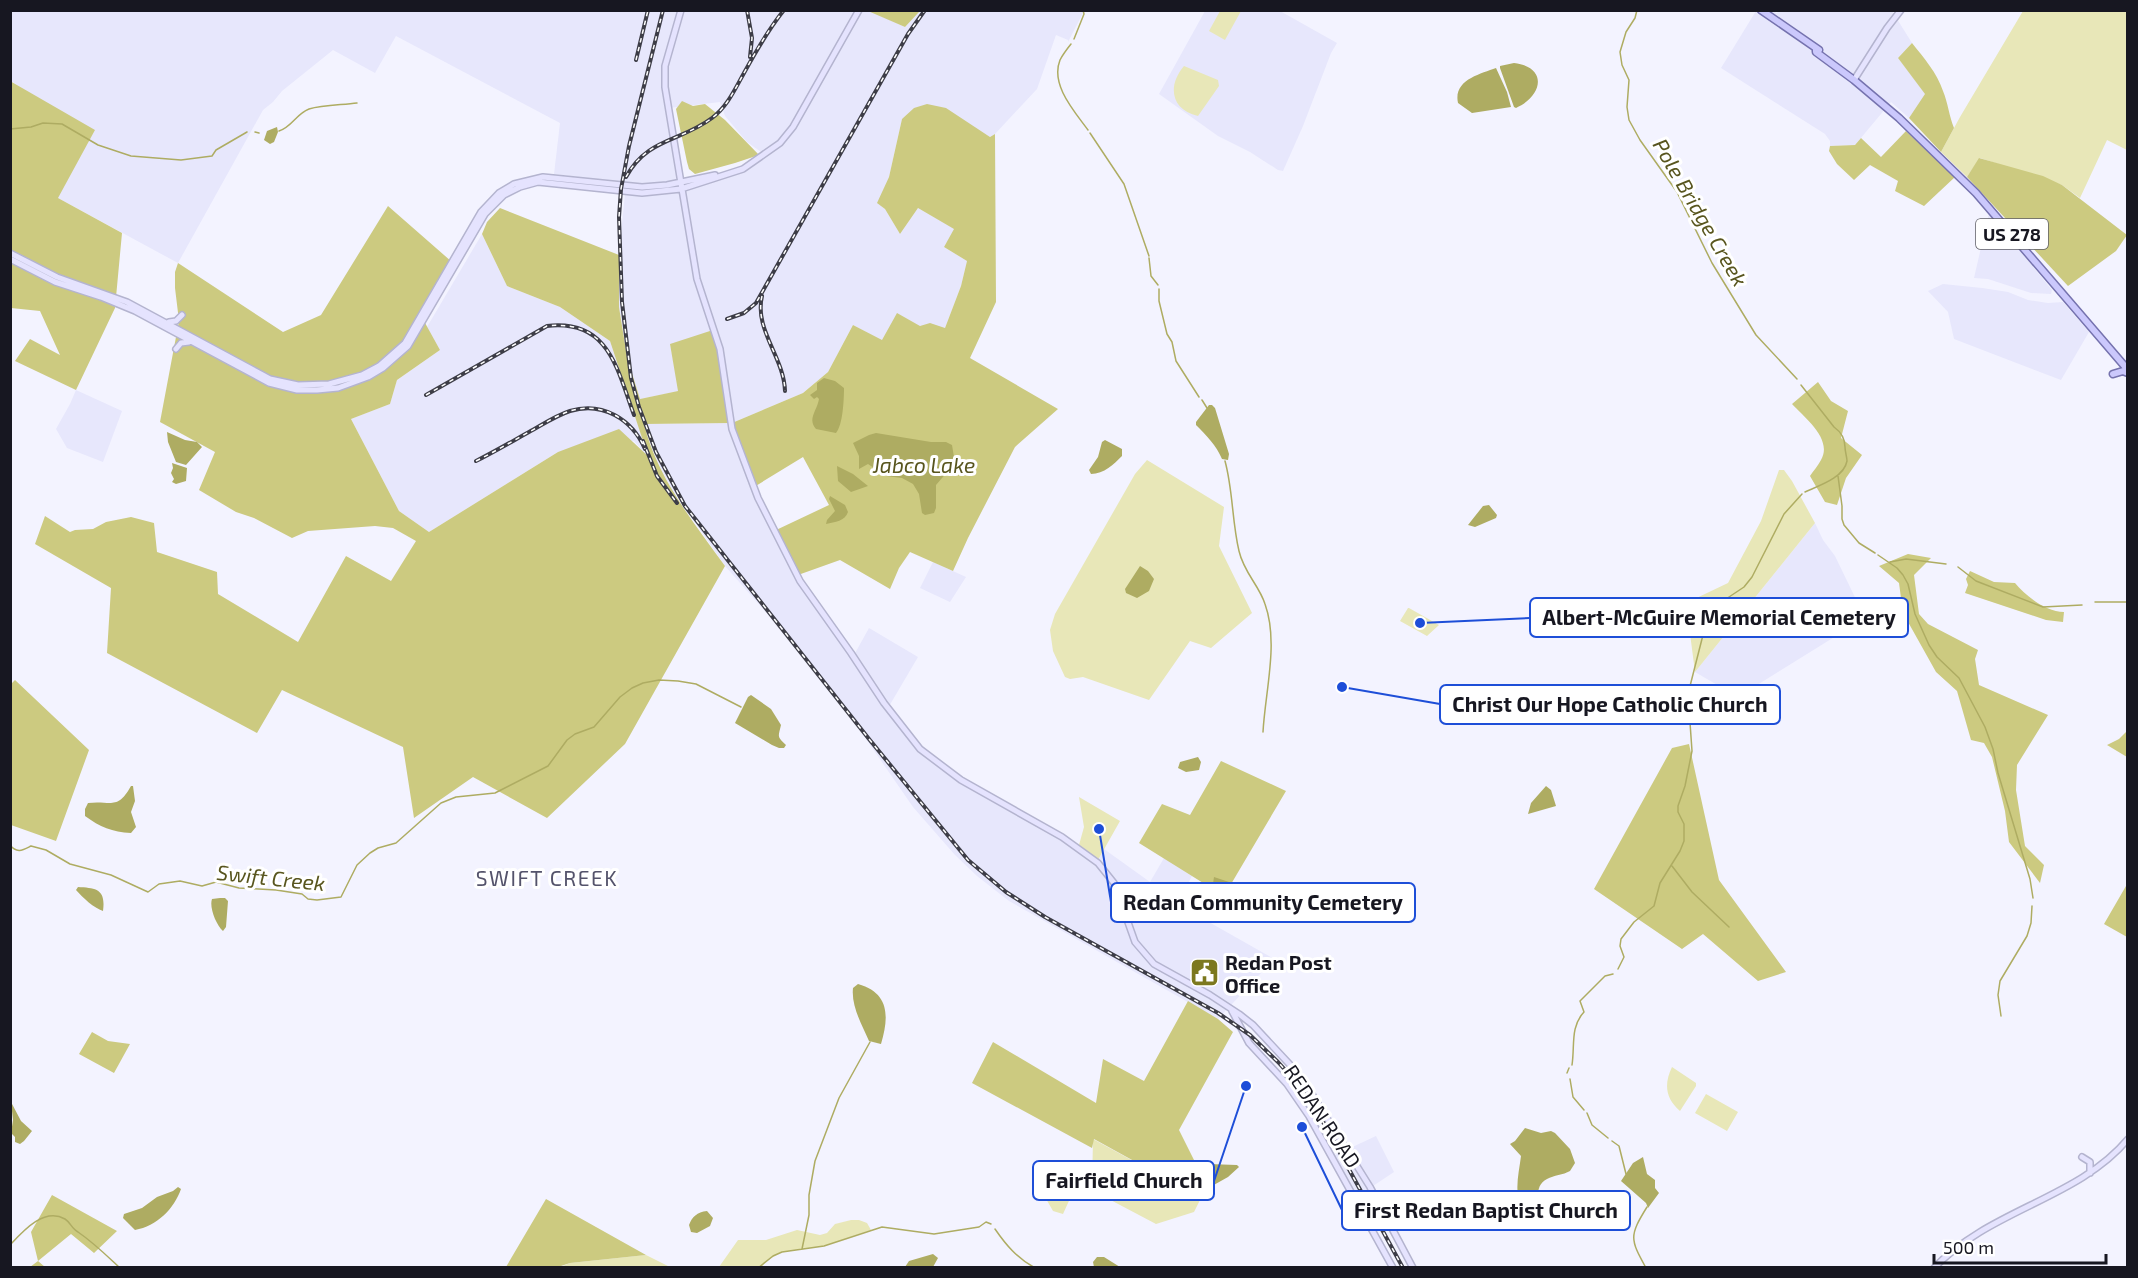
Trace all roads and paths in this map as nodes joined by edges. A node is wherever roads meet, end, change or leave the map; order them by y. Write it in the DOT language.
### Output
graph roads {
  1 [pos="681,10"];
  2 [pos="859,10"];
  3 [pos="1761,10"];
  4 [pos="1901,10"];
  5 [pos="1854,80"];
  6 [pos="677,169"];
  7 [pos="691,184"];
  8 [pos="667,186"];
  9 [pos="680,186"];
  10 [pos="651,192"];
  11 [pos="683,203"];
  12 [pos="10,253"];
  13 [pos="10,258"];
  14 [pos="56,279"];
  15 [pos="442,283"];
  16 [pos="182,315"];
  17 [pos="166,322"];
  18 [pos="192,342"];
  19 [pos="176,349"];
  20 [pos="2127,372"];
  21 [pos="2113,374"];
  22 [pos="1232,1009"];
  23 [pos="2127,1139"];
  24 [pos="2082,1157"];
  25 [pos="2090,1173"];
  26 [pos="1393,1268"];
  27 [pos="1413,1268"];
  28 [pos="1934,1268"];
  1 -- 6 [label="main road, REDAN ROAD"];
  2 -- 7 [label="main road"];
  3 -- 5 [label="main road, US 278"];
  4 -- 5 [label="main road"];
  5 -- 20 [label="main road, US 278"];
  6 -- 7 [label="main road"];
  6 -- 8 [label="main road"];
  6 -- 9 [label="main road, REDAN ROAD"];
  7 -- 9 [label="main road"];
  7 -- 11 [label="main road"];
  8 -- 9 [label="main road"];
  8 -- 15 [label="main road"];
  9 -- 10 [label="main road"];
  9 -- 11 [label="main road, REDAN ROAD"];
  10 -- 11 [label="main road"];
  10 -- 15 [label="main road"];
  11 -- 22 [label="main road, REDAN ROAD"];
  12 -- 14 [label="main road"];
  13 -- 14 [label="main road"];
  14 -- 17 [label="main road"];
  14 -- 18 [label="main road"];
  15 -- 17 [label="main road"];
  15 -- 18 [label="main road"];
  16 -- 17 [label="main road"];
  18 -- 19 [label="main road"];
  20 -- 21 [label="main road"];
  22 -- 26 [label="main road"];
  22 -- 27 [label="main road, REDAN ROAD"];
  23 -- 25 [label="main road"];
  24 -- 25 [label="main road"];
  25 -- 28 [label="main road"];
}
